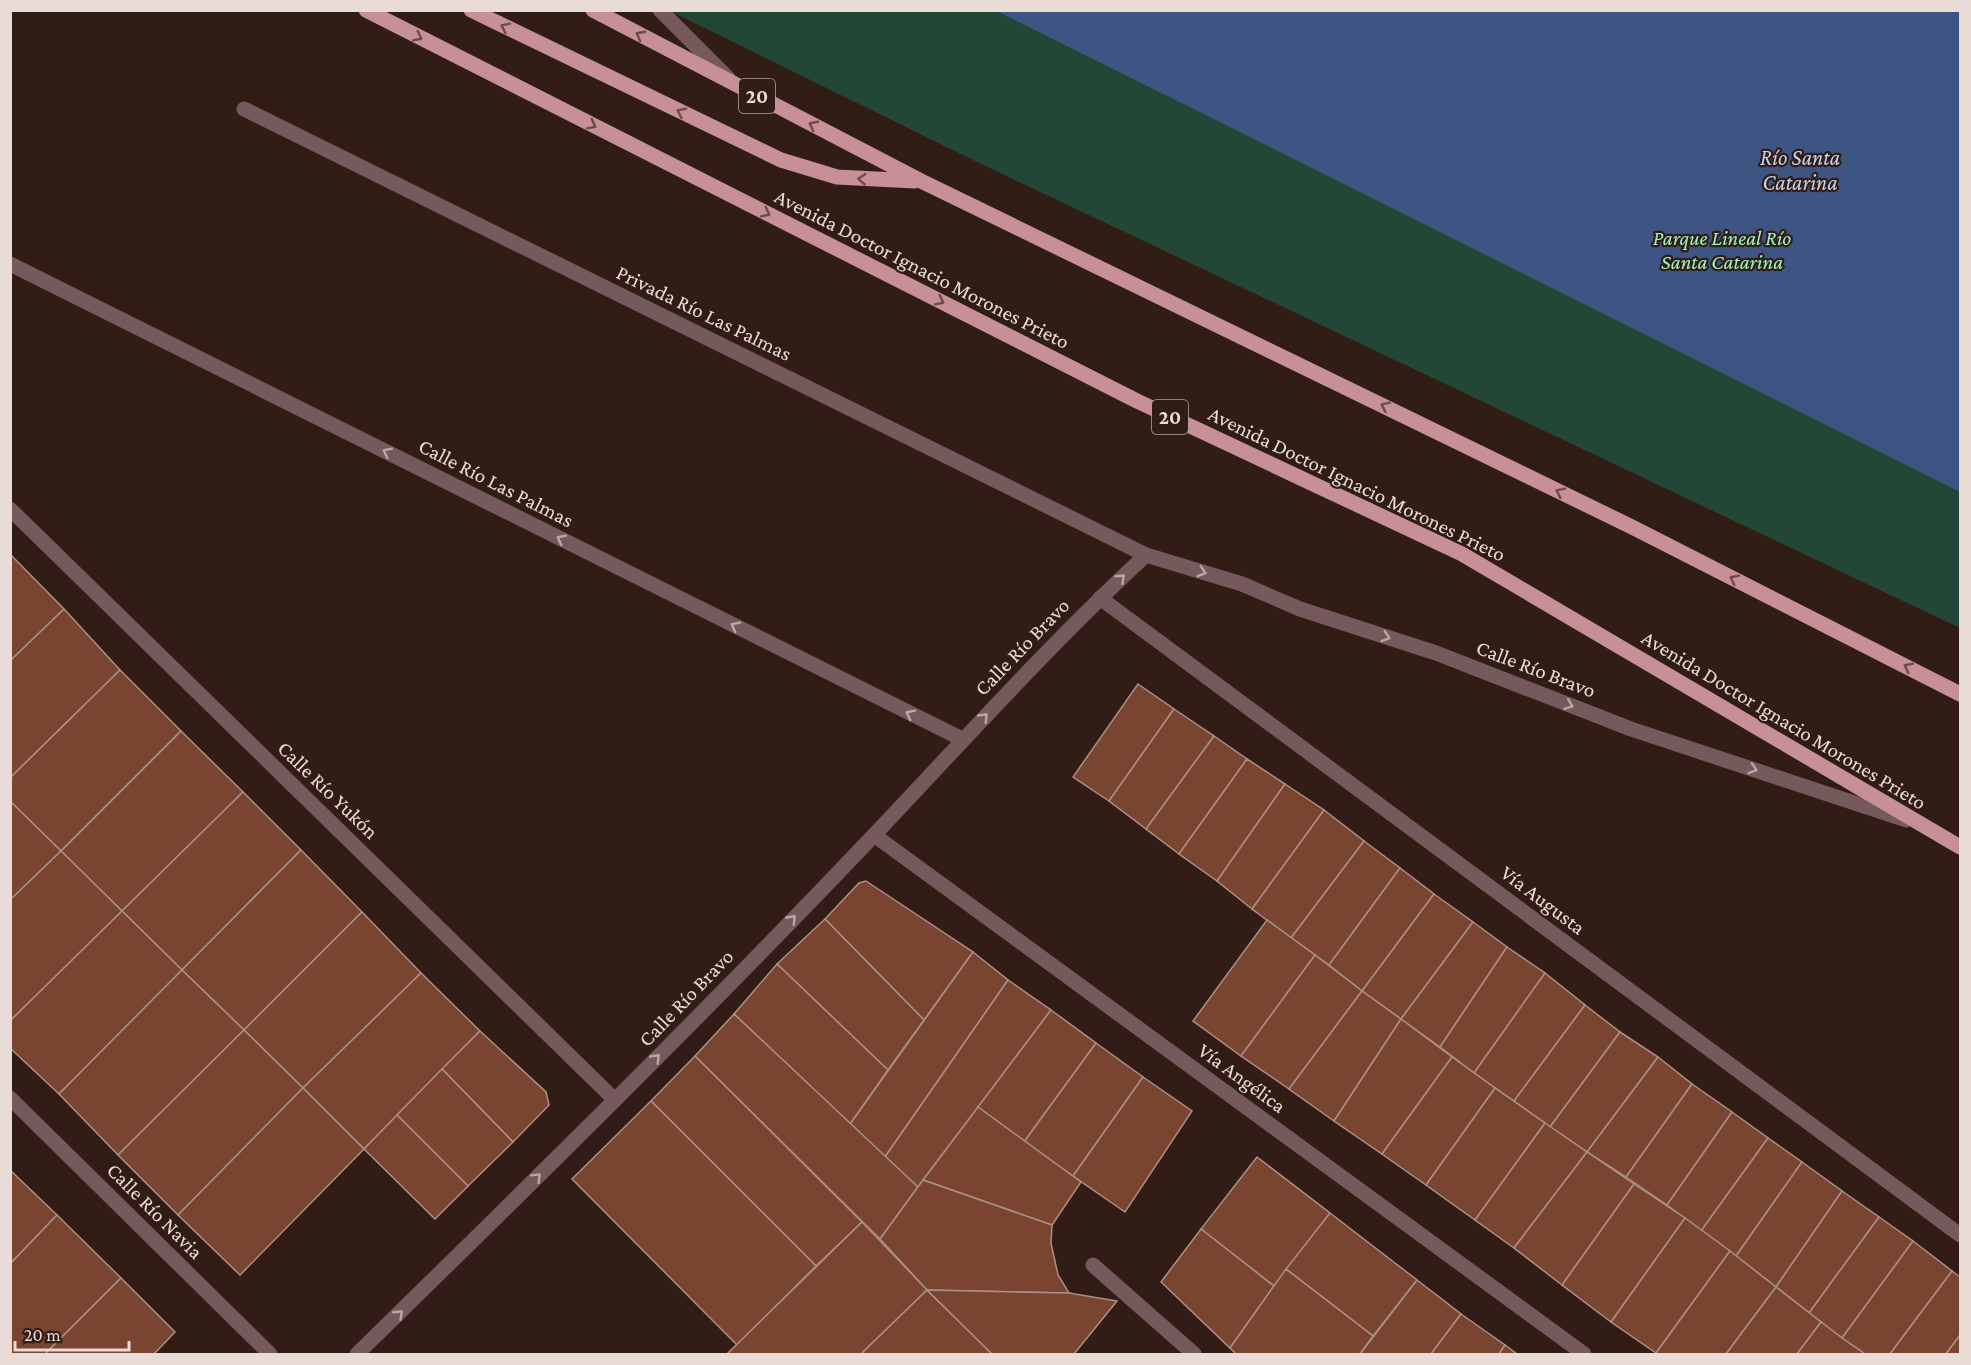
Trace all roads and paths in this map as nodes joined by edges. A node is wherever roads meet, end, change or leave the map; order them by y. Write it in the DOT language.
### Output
graph roads {
  1 [pos="366,10"];
  2 [pos="471,10"];
  3 [pos="593,10"];
  4 [pos="660,10"];
  5 [pos="734,84"];
  6 [pos="244,109"];
  7 [pos="921,181"];
  8 [pos="10,264"];
  9 [pos="10,509"];
  10 [pos="1146,555"];
  11 [pos="1100,598"];
  12 [pos="1960,694"];
  13 [pos="962,740"];
  14 [pos="1919,824"];
  15 [pos="874,835"];
  16 [pos="1960,847"];
  17 [pos="10,1098"];
  18 [pos="615,1100"];
  19 [pos="1960,1235"];
  20 [pos="1093,1264"];
  21 [pos="270,1354"];
  22 [pos="357,1354"];
  23 [pos="1194,1354"];
  24 [pos="1584,1354"];
  1 -- 14 [label="main road, Avenida Doctor Ignacio Morones Prieto / 20, one-way"];
  7 -- 2 [label="main road, one-way"];
  5 -- 3 [label="main road, 20, one-way"];
  4 -- 5 [label="street"];
  7 -- 5 [label="main road, 20, one-way"];
  6 -- 10 [label="street, Privada Río Las Palmas"];
  12 -- 7 [label="main road, 20, one-way"];
  13 -- 8 [label="street, Calle Río Las Palmas, one-way"];
  9 -- 18 [label="street, Calle Río Yukón"];
  11 -- 10 [label="street, Calle Río Bravo, one-way"];
  10 -- 14 [label="street, Calle Río Bravo, one-way"];
  13 -- 11 [label="street, Calle Río Bravo, one-way"];
  11 -- 19 [label="street, Vía Augusta"];
  13 -- 15 [label="street, Calle Río Bravo"];
  14 -- 16 [label="main road, Avenida Doctor Ignacio Morones Prieto / 20"];
  18 -- 15 [label="street, Calle Río Bravo, one-way"];
  15 -- 24 [label="street, Vía Angélica"];
  17 -- 21 [label="street, Calle Río Navia"];
  22 -- 18 [label="street, Calle Río Bravo, one-way"];
  20 -- 23 [label="street"];
}
